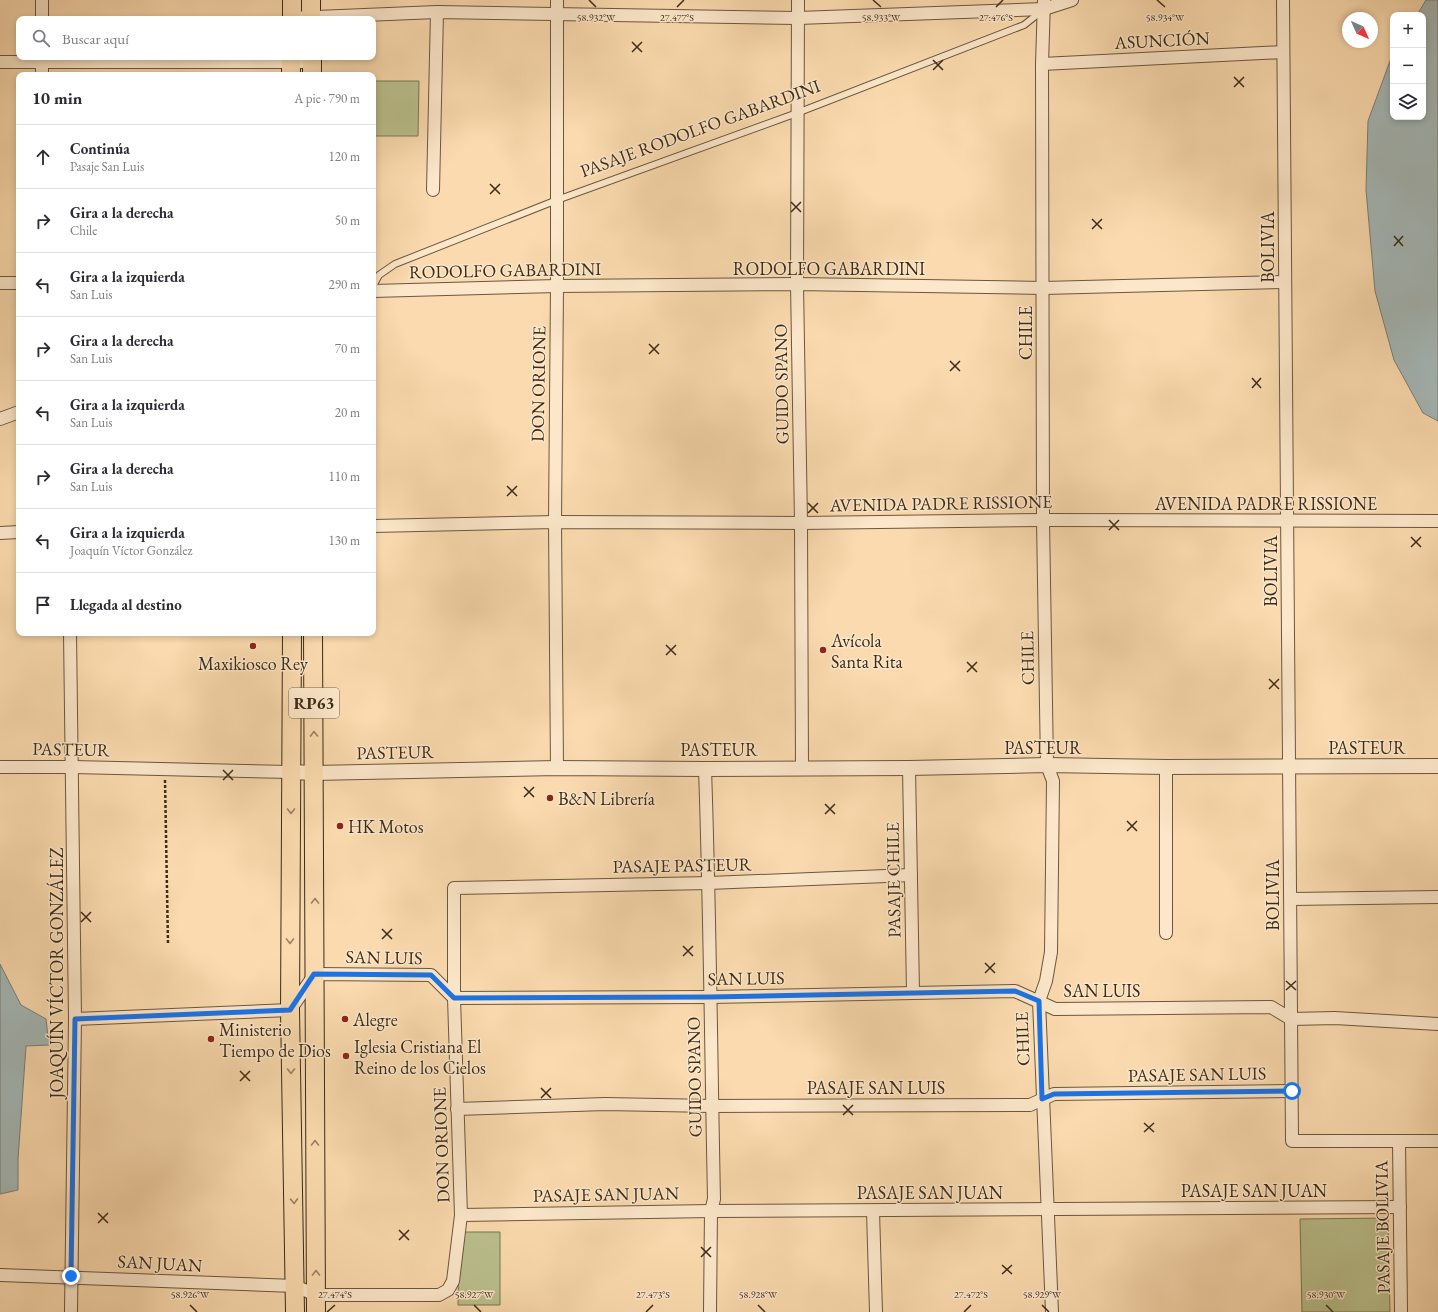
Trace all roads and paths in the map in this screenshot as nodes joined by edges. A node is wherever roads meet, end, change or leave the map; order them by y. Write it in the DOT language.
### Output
graph roads {
  1 [pos="42,0"];
  2 [pos="292,0"];
  3 [pos="311,0"];
  4 [pos="557,0"];
  5 [pos="798,0"];
  6 [pos="1072,0"];
  7 [pos="1283,0"];
  8 [pos="1044,5"];
  9 [pos="437,12"];
  10 [pos="557,14"];
  11 [pos="42,16"];
  12 [pos="292,16"];
  13 [pos="311,16"];
  14 [pos="353,16"];
  15 [pos="798,18"];
  16 [pos="1284,52"];
  17 [pos="28,60"];
  18 [pos="42,60"];
  19 [pos="84,60"];
  20 [pos="0,62"];
  21 [pos="1042,64"];
  22 [pos="291,65"];
  23 [pos="312,65"];
  24 [pos="42,72"];
  25 [pos="797,112"];
  26 [pos="433,190"];
  27 [pos="557,200"];
  28 [pos="376,279"];
  29 [pos="1285,282"];
  30 [pos="0,283"];
  31 [pos="16,283"];
  32 [pos="797,284"];
  33 [pos="557,286"];
  34 [pos="1043,288"];
  35 [pos="376,291"];
  36 [pos="16,413"];
  37 [pos="0,419"];
  38 [pos="1043,520"];
  39 [pos="1287,521"];
  40 [pos="1438,521"];
  41 [pos="555,522"];
  42 [pos="801,523"];
  43 [pos="376,526"];
  44 [pos="16,532"];
  45 [pos="0,533"];
  46 [pos="70,636"];
  47 [pos="292,636"];
  48 [pos="313,636"];
  49 [pos="1047,765"];
  50 [pos="1289,766"];
  51 [pos="1438,766"];
  52 [pos="0,767"];
  53 [pos="73,767"];
  54 [pos="1166,767"];
  55 [pos="557,768"];
  56 [pos="802,768"];
  57 [pos="909,768"];
  58 [pos="705,769"];
  59 [pos="165,770"];
  60 [pos="292,772"];
  61 [pos="314,773"];
  62 [pos="911,875"];
  63 [pos="709,883"];
  64 [pos="454,888"];
  65 [pos="1438,897"];
  66 [pos="1291,899"];
  67 [pos="1166,933"];
  68 [pos="168,944"];
  69 [pos="314,974"];
  70 [pos="913,992"];
  71 [pos="710,997"];
  72 [pos="454,998"];
  73 [pos="1039,1001"];
  74 [pos="290,1010"];
  75 [pos="75,1019"];
  76 [pos="1291,1019"];
  77 [pos="1438,1024"];
  78 [pos="1292,1091"];
  79 [pos="1042,1099"];
  80 [pos="712,1106"];
  81 [pos="457,1109"];
  82 [pos="1399,1141"];
  83 [pos="1438,1141"];
  84 [pos="1400,1207"];
  85 [pos="1047,1210"];
  86 [pos="711,1211"];
  87 [pos="873,1211"];
  88 [pos="461,1215"];
  89 [pos="0,1275"];
  90 [pos="71,1276"];
  91 [pos="295,1286"];
  92 [pos="316,1304"];
  93 [pos="71,1312"];
  94 [pos="295,1312"];
  95 [pos="710,1312"];
  96 [pos="876,1312"];
  97 [pos="1052,1312"];
  98 [pos="1401,1312"];
  1 -- 11 [label="street"];
  2 -- 12 [label="main road"];
  3 -- 13 [label="main road"];
  4 -- 10 [label="street, DON ORIONE"];
  5 -- 15 [label="street, GUIDO SPANO"];
  6 -- 8 [label="street"];
  7 -- 16 [label="street, BOLIVIA"];
  8 -- 15 [label="street"];
  8 -- 21 [label="street, CHILE"];
  8 -- 25 [label="lane, PASAJE RODOLFO GABARDINI"];
  9 -- 10 [label="street"];
  9 -- 14 [label="street"];
  9 -- 26 [label="street"];
  10 -- 15 [label="street"];
  10 -- 27 [label="street, DON ORIONE"];
  15 -- 25 [label="street, GUIDO SPANO"];
  16 -- 21 [label="street, ASUNCIÓN"];
  16 -- 29 [label="street, BOLIVIA"];
  17 -- 20 [label="street"];
  18 -- 24 [label="street"];
  19 -- 22 [label="street"];
  21 -- 34 [label="street, CHILE"];
  22 -- 23 [label="street"];
  25 -- 27 [label="lane, PASAJE RODOLFO GABARDINI"];
  25 -- 32 [label="street, GUIDO SPANO"];
  27 -- 28 [label="lane, PASAJE RODOLFO GABARDINI"];
  27 -- 33 [label="street, DON ORIONE"];
  29 -- 34 [label="street, RODOLFO GABARDINI"];
  29 -- 39 [label="street, BOLIVIA"];
  30 -- 31 [label="street"];
  32 -- 33 [label="street, RODOLFO GABARDINI"];
  32 -- 34 [label="street, RODOLFO GABARDINI"];
  32 -- 42 [label="street, GUIDO SPANO"];
  33 -- 35 [label="street, RODOLFO GABARDINI"];
  33 -- 41 [label="street, DON ORIONE"];
  34 -- 38 [label="street, CHILE"];
  36 -- 37 [label="street"];
  38 -- 39 [label="street, AVENIDA PADRE RISSIONE"];
  38 -- 42 [label="street, AVENIDA PADRE RISSIONE"];
  38 -- 49 [label="street, CHILE"];
  39 -- 40 [label="street, AVENIDA PADRE RISSIONE"];
  39 -- 50 [label="street, BOLIVIA"];
  41 -- 42 [label="street, AVENIDA PADRE RISSIONE"];
  41 -- 43 [label="street, AVENIDA PADRE RISSIONE"];
  41 -- 55 [label="street, DON ORIONE"];
  42 -- 56 [label="street, GUIDO SPANO"];
  44 -- 45 [label="street"];
  46 -- 53 [label="street, JOAQUÍN VÍCTOR GONZÁLEZ"];
  47 -- 60 [label="main road, RP63"];
  61 -- 48 [label="main road, RP63, one-way"];
  49 -- 54 [label="street, PASTEUR"];
  49 -- 57 [label="street, PASTEUR"];
  49 -- 73 [label="street, CHILE"];
  50 -- 51 [label="street, PASTEUR"];
  50 -- 54 [label="street, PASTEUR"];
  50 -- 66 [label="street, BOLIVIA"];
  52 -- 53 [label="street, PASTEUR"];
  53 -- 59 [label="street, PASTEUR"];
  53 -- 75 [label="street, JOAQUÍN VÍCTOR GONZÁLEZ"];
  54 -- 67 [label="street"];
  55 -- 58 [label="street, PASTEUR"];
  55 -- 61 [label="street, PASTEUR"];
  56 -- 57 [label="street, PASTEUR"];
  56 -- 58 [label="street, PASTEUR"];
  57 -- 62 [label="street, PASAJE CHILE"];
  58 -- 63 [label="street, GUIDO SPANO"];
  59 -- 60 [label="street, PASTEUR"];
  59 -- 68 [label="path"];
  60 -- 61 [label="street, PASTEUR"];
  60 -- 74 [label="main road, RP63, one-way"];
  69 -- 61 [label="main road, RP63, one-way"];
  62 -- 63 [label="street, PASAJE PASTEUR"];
  62 -- 70 [label="street, PASAJE CHILE"];
  63 -- 64 [label="street, PASAJE PASTEUR"];
  63 -- 71 [label="street, GUIDO SPANO"];
  64 -- 72 [label="street, DON ORIONE"];
  65 -- 66 [label="street"];
  66 -- 76 [label="street, BOLIVIA"];
  69 -- 72 [label="street, SAN LUIS"];
  69 -- 74 [label="street"];
  92 -- 69 [label="main road, RP63, one-way"];
  70 -- 71 [label="street, SAN LUIS"];
  70 -- 73 [label="street, SAN LUIS"];
  71 -- 72 [label="street, SAN LUIS"];
  71 -- 80 [label="street, GUIDO SPANO"];
  72 -- 81 [label="street, DON ORIONE"];
  73 -- 76 [label="street, SAN LUIS"];
  73 -- 79 [label="street, CHILE"];
  74 -- 75 [label="street"];
  74 -- 91 [label="main road, RP63, one-way"];
  75 -- 90 [label="street, JOAQUÍN VÍCTOR GONZÁLEZ"];
  76 -- 77 [label="street"];
  76 -- 78 [label="street, BOLIVIA"];
  78 -- 79 [label="street, PASAJE SAN LUIS"];
  78 -- 82 [label="street, BOLIVIA"];
  79 -- 80 [label="street, PASAJE SAN LUIS"];
  79 -- 85 [label="street, CHILE"];
  80 -- 81 [label="street, PASAJE SAN LUIS"];
  80 -- 86 [label="street, GUIDO SPANO"];
  81 -- 88 [label="street, DON ORIONE"];
  82 -- 83 [label="street"];
  82 -- 84 [label="street, PASAJE BOLIVIA"];
  84 -- 85 [label="street, PASAJE SAN JUAN"];
  84 -- 98 [label="street, PASAJE BOLIVIA"];
  85 -- 87 [label="street, PASAJE SAN JUAN"];
  85 -- 97 [label="street, CHILE"];
  86 -- 87 [label="street, PASAJE SAN JUAN"];
  86 -- 88 [label="street, PASAJE SAN JUAN"];
  86 -- 95 [label="street, GUIDO SPANO"];
  87 -- 96 [label="street"];
  88 -- 92 [label="street, DON ORIONE"];
  89 -- 90 [label="street, SAN JUAN"];
  90 -- 91 [label="street, SAN JUAN"];
  90 -- 93 [label="street, JOAQUÍN VÍCTOR GONZÁLEZ"];
  91 -- 92 [label="street, SAN JUAN"];
  91 -- 94 [label="main road, RP63"];
}
